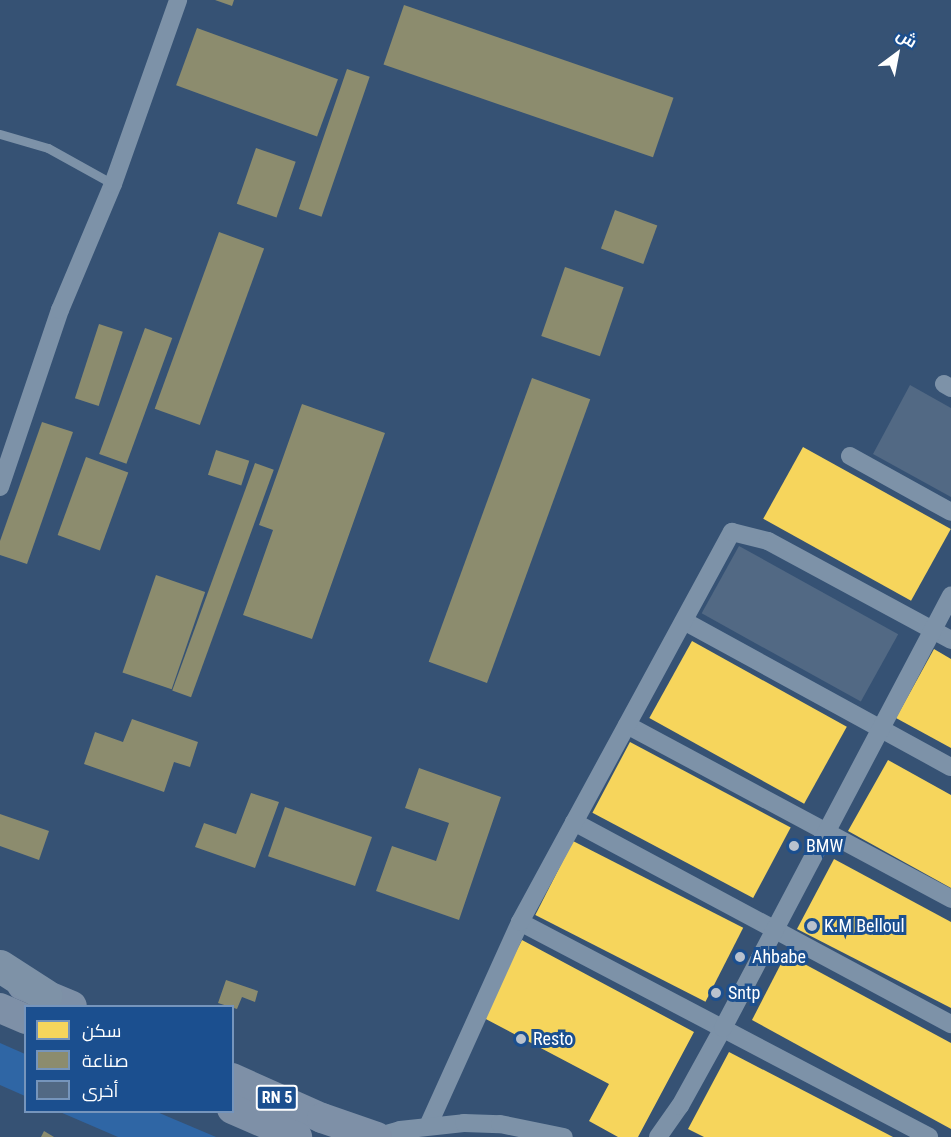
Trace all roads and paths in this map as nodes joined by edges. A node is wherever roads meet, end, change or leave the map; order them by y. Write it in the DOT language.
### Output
graph roads {
  1 [pos="178,0"];
  2 [pos="0,134"];
  3 [pos="113,184"];
  4 [pos="850,456"];
  5 [pos="0,487"];
  6 [pos="951,512"];
  7 [pos="951,595"];
  8 [pos="684,621"];
  9 [pos="932,630"];
  10 [pos="951,640"];
  11 [pos="627,724"];
  12 [pos="879,727"];
  13 [pos="951,767"];
  14 [pos="574,822"];
  15 [pos="824,831"];
  16 [pos="951,899"];
  17 [pos="520,922"];
  18 [pos="773,929"];
  19 [pos="0,966"];
  20 [pos="0,975"];
  21 [pos="45,1005"];
  22 [pos="46,1005"];
  23 [pos="0,1008"];
  24 [pos="24,1008"];
  25 [pos="951,1024"];
  26 [pos="723,1028"];
  27 [pos="234,1079"];
  28 [pos="234,1110"];
  29 [pos="428,1126"];
  30 [pos="297,1137"];
  31 [pos="376,1137"];
  32 [pos="564,1137"];
  33 [pos="658,1137"];
  34 [pos="928,1137"];
  1 -- 3 [label="street"];
  2 -- 3 [label="lane"];
  3 -- 5 [label="street"];
  4 -- 6 [label="street"];
  7 -- 9 [label="street"];
  8 -- 9 [label="street"];
  8 -- 11 [label="street"];
  8 -- 12 [label="street"];
  9 -- 10 [label="street"];
  9 -- 12 [label="street"];
  11 -- 14 [label="street"];
  11 -- 15 [label="street"];
  12 -- 13 [label="street"];
  12 -- 15 [label="street"];
  14 -- 17 [label="street"];
  14 -- 18 [label="street"];
  15 -- 16 [label="street"];
  15 -- 18 [label="street"];
  17 -- 26 [label="street"];
  17 -- 29 [label="street"];
  18 -- 25 [label="street"];
  18 -- 26 [label="street"];
  19 -- 22 [label="highway"];
  20 -- 21 [label="highway"];
  23 -- 24 [label="highway"];
  26 -- 33 [label="street"];
  26 -- 34 [label="street"];
  27 -- 31 [label="highway, RN 5"];
  28 -- 30 [label="highway, RN 5"];
  29 -- 31 [label="street"];
  29 -- 32 [label="street"];
}
